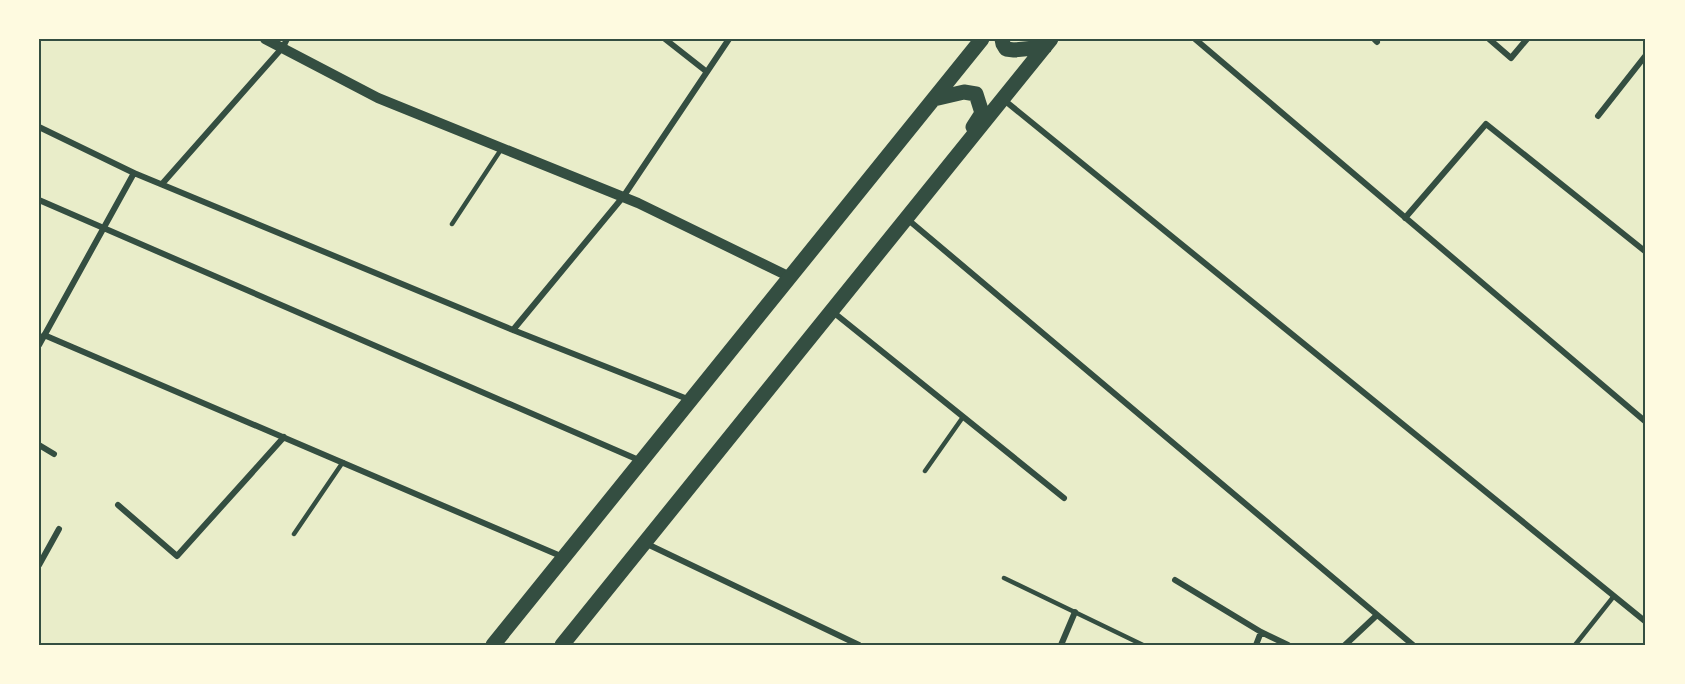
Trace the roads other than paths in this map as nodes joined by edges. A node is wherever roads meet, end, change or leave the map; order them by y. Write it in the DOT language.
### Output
graph roads {
  1 [pos="265,39"];
  2 [pos="665,39"];
  3 [pos="729,39"];
  4 [pos="982,39"];
  5 [pos="1002,39"];
  6 [pos="1195,39"];
  7 [pos="1489,39"];
  8 [pos="1527,39"];
  9 [pos="285,43"];
  10 [pos="1048,43"];
  11 [pos="1646,55"];
  12 [pos="707,72"];
  13 [pos="934,99"];
  14 [pos="1003,99"];
  15 [pos="1598,116"];
  16 [pos="39,128"];
  17 [pos="502,148"];
  18 [pos="957,156"];
  19 [pos="134,173"];
  20 [pos="162,184"];
  21 [pos="623,197"];
  22 [pos="39,200"];
  23 [pos="1405,218"];
  24 [pos="906,219"];
  25 [pos="452,224"];
  26 [pos="102,229"];
  27 [pos="1646,252"];
  28 [pos="790,277"];
  29 [pos="832,311"];
  30 [pos="513,330"];
  31 [pos="44,335"];
  32 [pos="39,345"];
  33 [pos="690,401"];
  34 [pos="963,417"];
  35 [pos="1646,422"];
  36 [pos="284,437"];
  37 [pos="39,444"];
  38 [pos="54,454"];
  39 [pos="641,461"];
  40 [pos="343,462"];
  41 [pos="925,471"];
  42 [pos="1064,498"];
  43 [pos="118,506"];
  44 [pos="59,528"];
  45 [pos="294,534"];
  46 [pos="645,543"];
  47 [pos="564,557"];
  48 [pos="39,565"];
  49 [pos="1004,578"];
  50 [pos="1175,579"];
  51 [pos="1614,596"];
  52 [pos="1075,612"];
  53 [pos="1377,615"];
  54 [pos="1646,622"];
  55 [pos="1261,632"];
  56 [pos="493,645"];
  57 [pos="562,645"];
  58 [pos="859,645"];
  59 [pos="1060,645"];
  60 [pos="1143,645"];
  61 [pos="1256,645"];
  62 [pos="1288,645"];
  63 [pos="1345,645"];
  64 [pos="1413,645"];
  65 [pos="1575,645"];
  1 -- 9 [label="street"];
  2 -- 12 [label="street"];
  3 -- 12 [label="street"];
  4 -- 13 [label="main road"];
  5 -- 10 [label="main road"];
  6 -- 23 [label="street"];
  7 -- 8 [label="street"];
  9 -- 17 [label="street"];
  9 -- 20 [label="street"];
  10 -- 14 [label="main road"];
  11 -- 15 [label="street"];
  12 -- 21 [label="street"];
  13 -- 18 [label="main road"];
  13 -- 28 [label="main road"];
  14 -- 18 [label="main road"];
  14 -- 51 [label="street"];
  16 -- 19 [label="street"];
  17 -- 21 [label="street"];
  17 -- 25 [label="lane"];
  18 -- 24 [label="main road"];
  19 -- 20 [label="street"];
  19 -- 26 [label="street"];
  20 -- 30 [label="street"];
  21 -- 28 [label="street"];
  21 -- 30 [label="street"];
  22 -- 26 [label="street"];
  23 -- 27 [label="street"];
  23 -- 35 [label="street"];
  24 -- 29 [label="main road"];
  24 -- 53 [label="street"];
  26 -- 31 [label="street"];
  26 -- 39 [label="street"];
  28 -- 33 [label="main road"];
  29 -- 34 [label="street"];
  29 -- 46 [label="main road"];
  30 -- 33 [label="street"];
  31 -- 32 [label="street"];
  31 -- 36 [label="street"];
  33 -- 39 [label="main road"];
  34 -- 41 [label="lane"];
  34 -- 42 [label="street"];
  36 -- 40 [label="street"];
  36 -- 43 [label="street"];
  37 -- 38 [label="street"];
  39 -- 47 [label="main road"];
  40 -- 45 [label="lane"];
  40 -- 47 [label="street"];
  44 -- 48 [label="street"];
  46 -- 57 [label="main road"];
  46 -- 58 [label="street"];
  47 -- 56 [label="main road"];
  49 -- 52 [label="lane"];
  50 -- 55 [label="street"];
  51 -- 54 [label="street"];
  51 -- 65 [label="lane"];
  52 -- 59 [label="street"];
  52 -- 60 [label="lane"];
  53 -- 63 [label="street"];
  53 -- 64 [label="street"];
  55 -- 61 [label="street"];
  55 -- 62 [label="street"];
}
